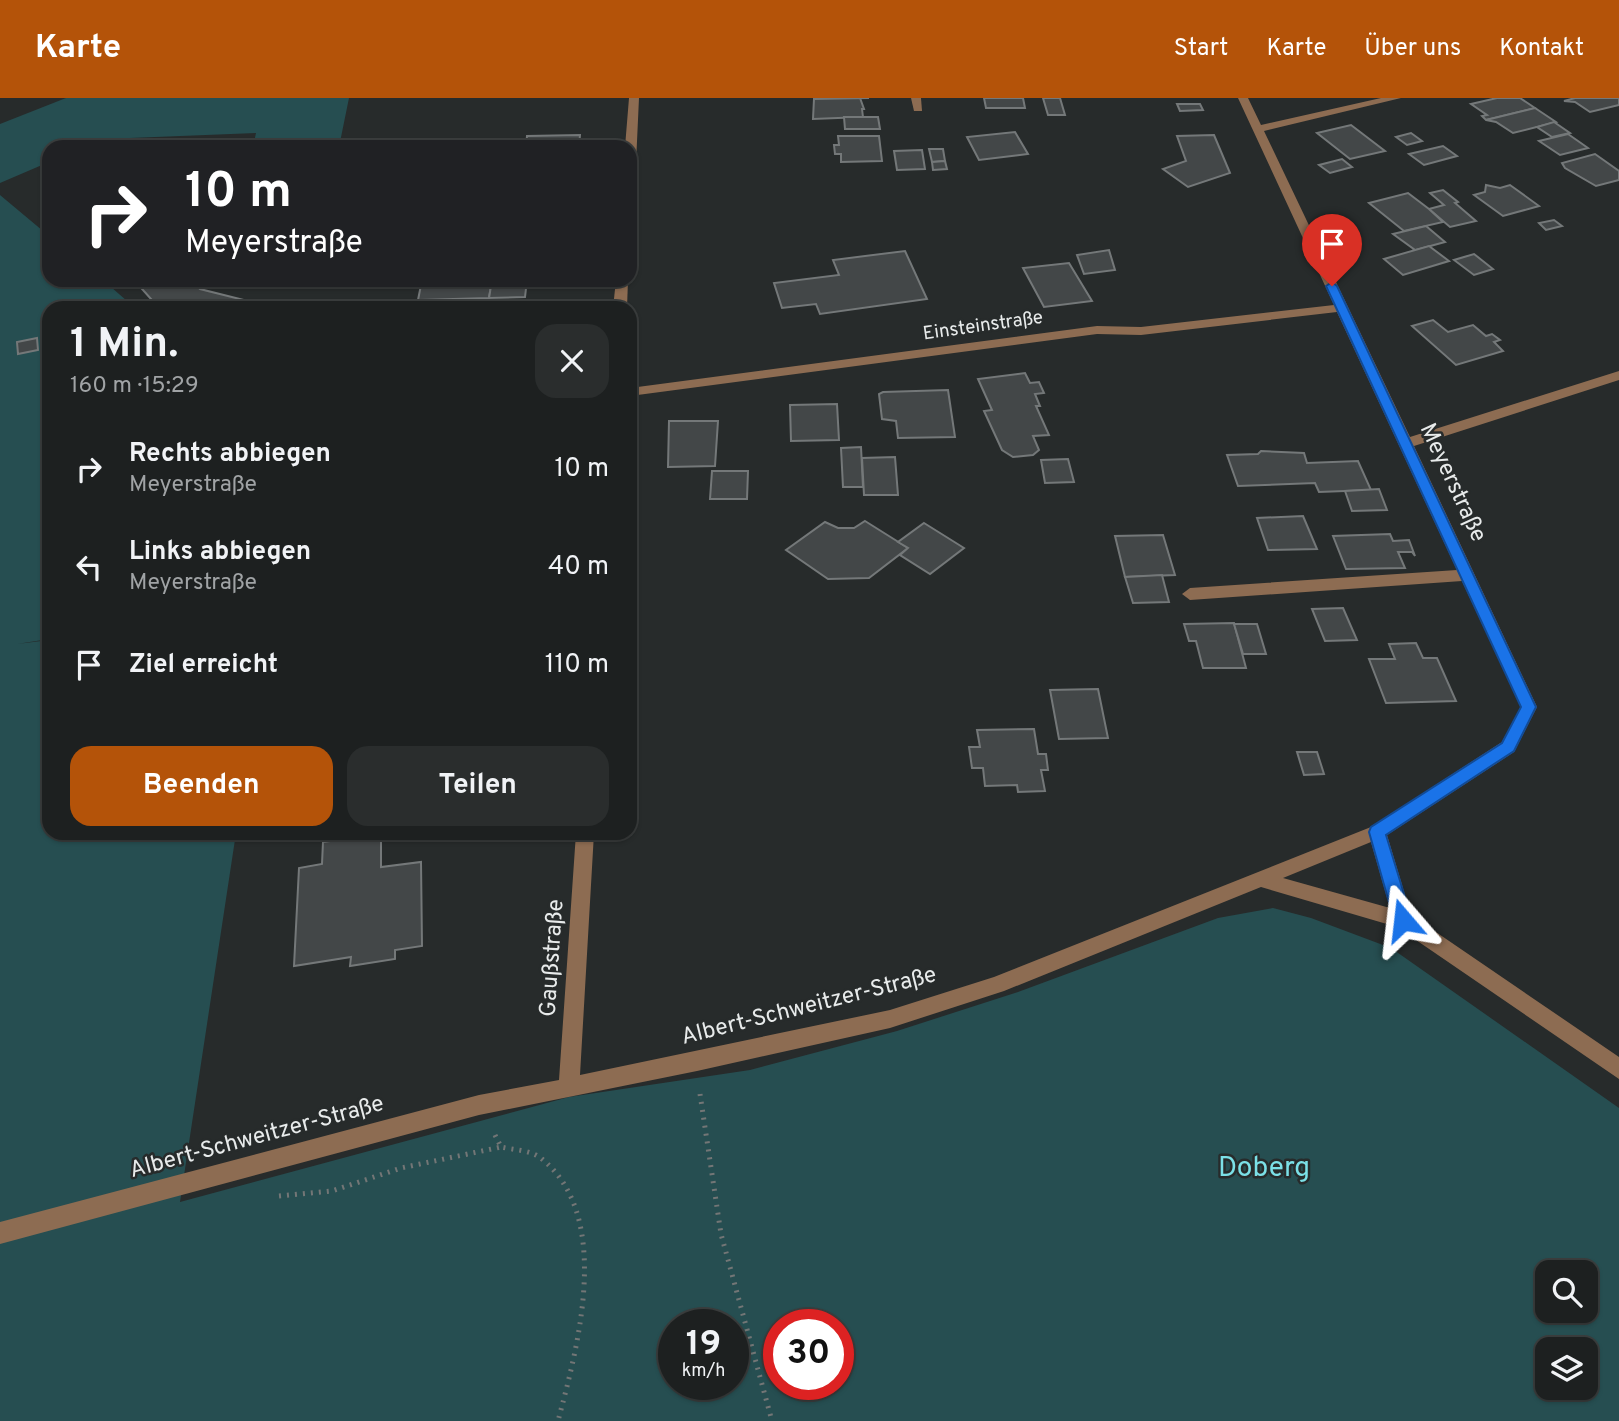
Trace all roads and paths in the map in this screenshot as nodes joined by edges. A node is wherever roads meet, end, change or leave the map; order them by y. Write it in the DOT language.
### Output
graph roads {
  1 [pos="635,98"];
  2 [pos="1243,98"];
  3 [pos="1396,98"];
  4 [pos="1258,129"];
  5 [pos="632,140"];
  6 [pos="1342,308"];
  7 [pos="1619,375"];
  8 [pos="637,392"];
  9 [pos="1407,443"];
  10 [pos="1467,575"];
  11 [pos="1190,594"];
  12 [pos="1377,832"];
  13 [pos="585,840"];
  14 [pos="1260,880"];
  15 [pos="1403,920"];
  16 [pos="696,1062"];
  17 [pos="1619,1069"];
  18 [pos="569,1085"];
  19 [pos="480,1105"];
  20 [pos="0,1233"];
  21 [pos="558,1421"];
  22 [pos="772,1421"];
  1 -- 5 [label="street"];
  2 -- 4 [label="street, Meyerstraße"];
  3 -- 4 [label="street"];
  4 -- 6 [label="street, Meyerstraße"];
  6 -- 8 [label="street, Einsteinstraße"];
  6 -- 9 [label="street, Meyerstraße"];
  7 -- 9 [label="street"];
  9 -- 10 [label="street, Meyerstraße"];
  10 -- 11 [label="street"];
  10 -- 12 [label="street, Meyerstraße"];
  12 -- 14 [label="street, Meyerstraße"];
  12 -- 15 [label="street"];
  13 -- 18 [label="street, Gaußstraße"];
  14 -- 15 [label="street"];
  14 -- 16 [label="street, Albert-Schweitzer-Straße"];
  15 -- 17 [label="street"];
  16 -- 18 [label="street, Albert-Schweitzer-Straße"];
  16 -- 22 [label="path"];
  18 -- 19 [label="street, Albert-Schweitzer-Straße"];
  19 -- 20 [label="street, Albert-Schweitzer-Straße"];
  19 -- 21 [label="path"];
}
